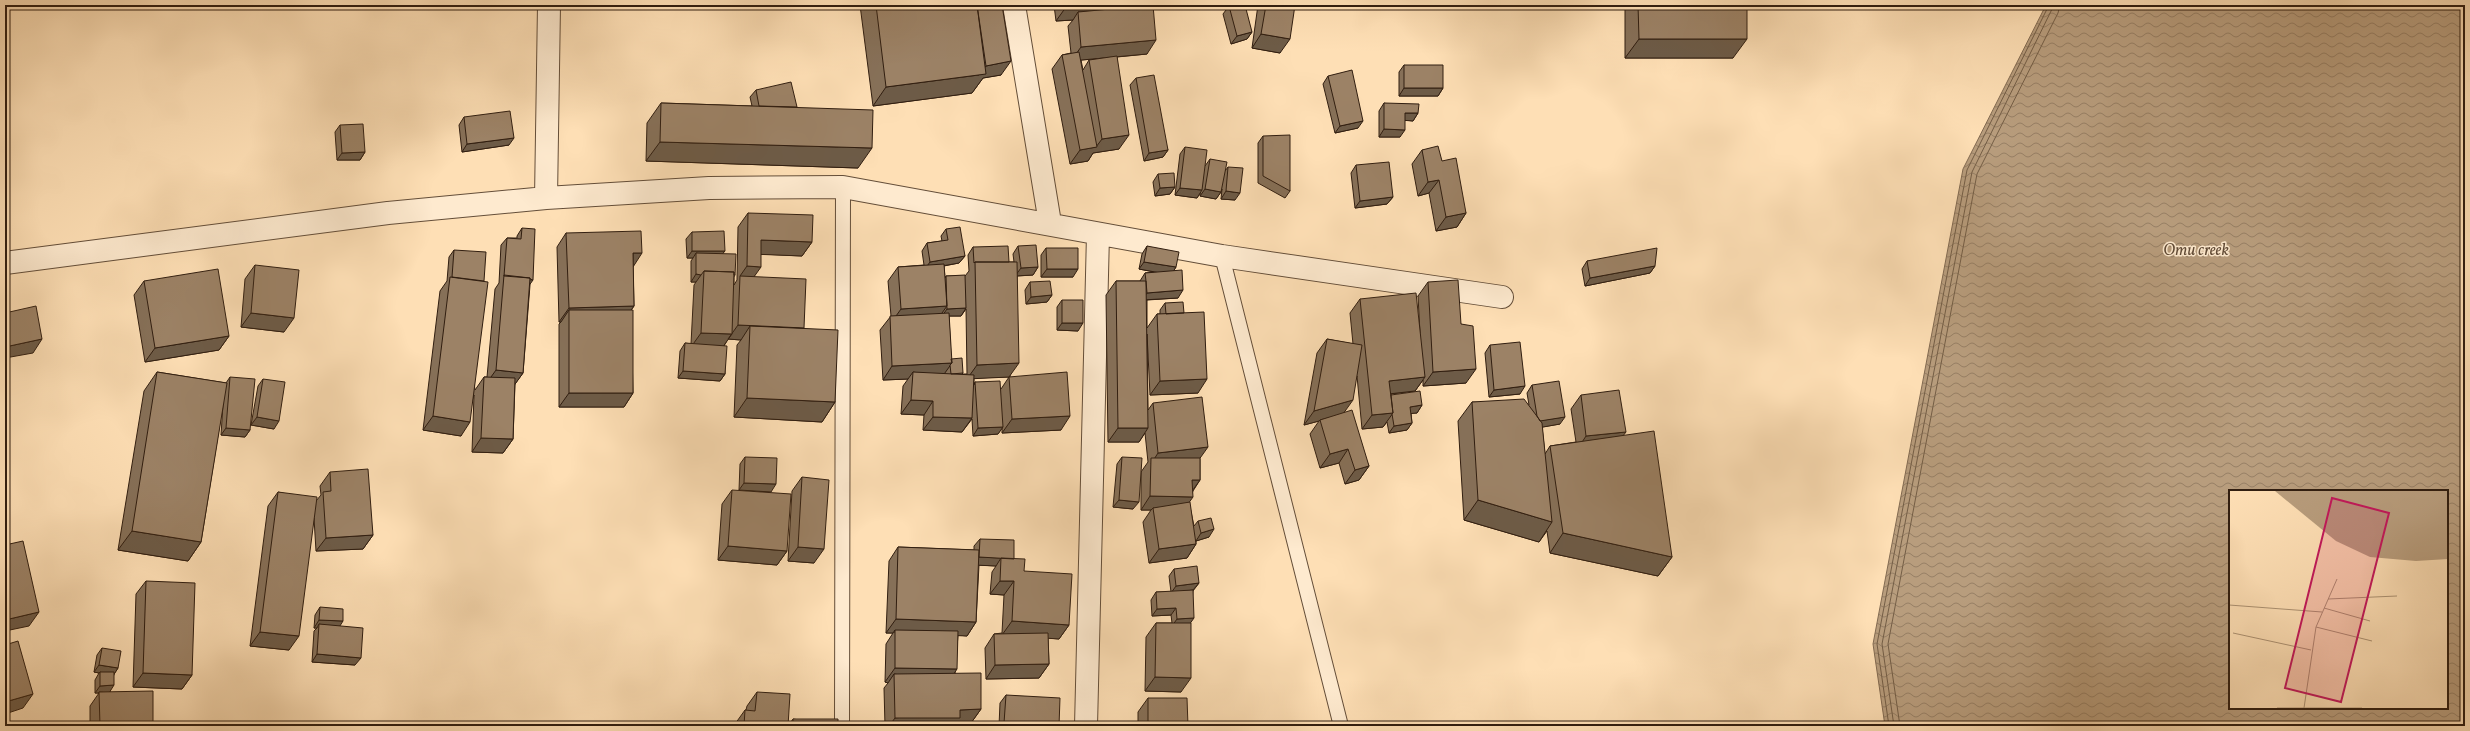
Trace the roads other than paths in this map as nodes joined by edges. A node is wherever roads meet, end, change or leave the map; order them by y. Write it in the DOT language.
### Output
graph roads {
  1 [pos="549,5"];
  2 [pos="1014,5"];
  3 [pos="843,187"];
  4 [pos="546,198"];
  5 [pos="1050,223"];
  6 [pos="1098,234"];
  7 [pos="1222,256"];
  8 [pos="5,263"];
  9 [pos="1502,297"];
  10 [pos="842,726"];
  11 [pos="1086,726"];
  12 [pos="1341,726"];
  1 -- 4 [label="street"];
  2 -- 5 [label="street"];
  3 -- 4 [label="street"];
  3 -- 5 [label="street"];
  3 -- 10 [label="lane"];
  4 -- 8 [label="street"];
  5 -- 6 [label="street"];
  6 -- 7 [label="street"];
  6 -- 11 [label="street"];
  7 -- 9 [label="street"];
  7 -- 12 [label="lane"];
}
